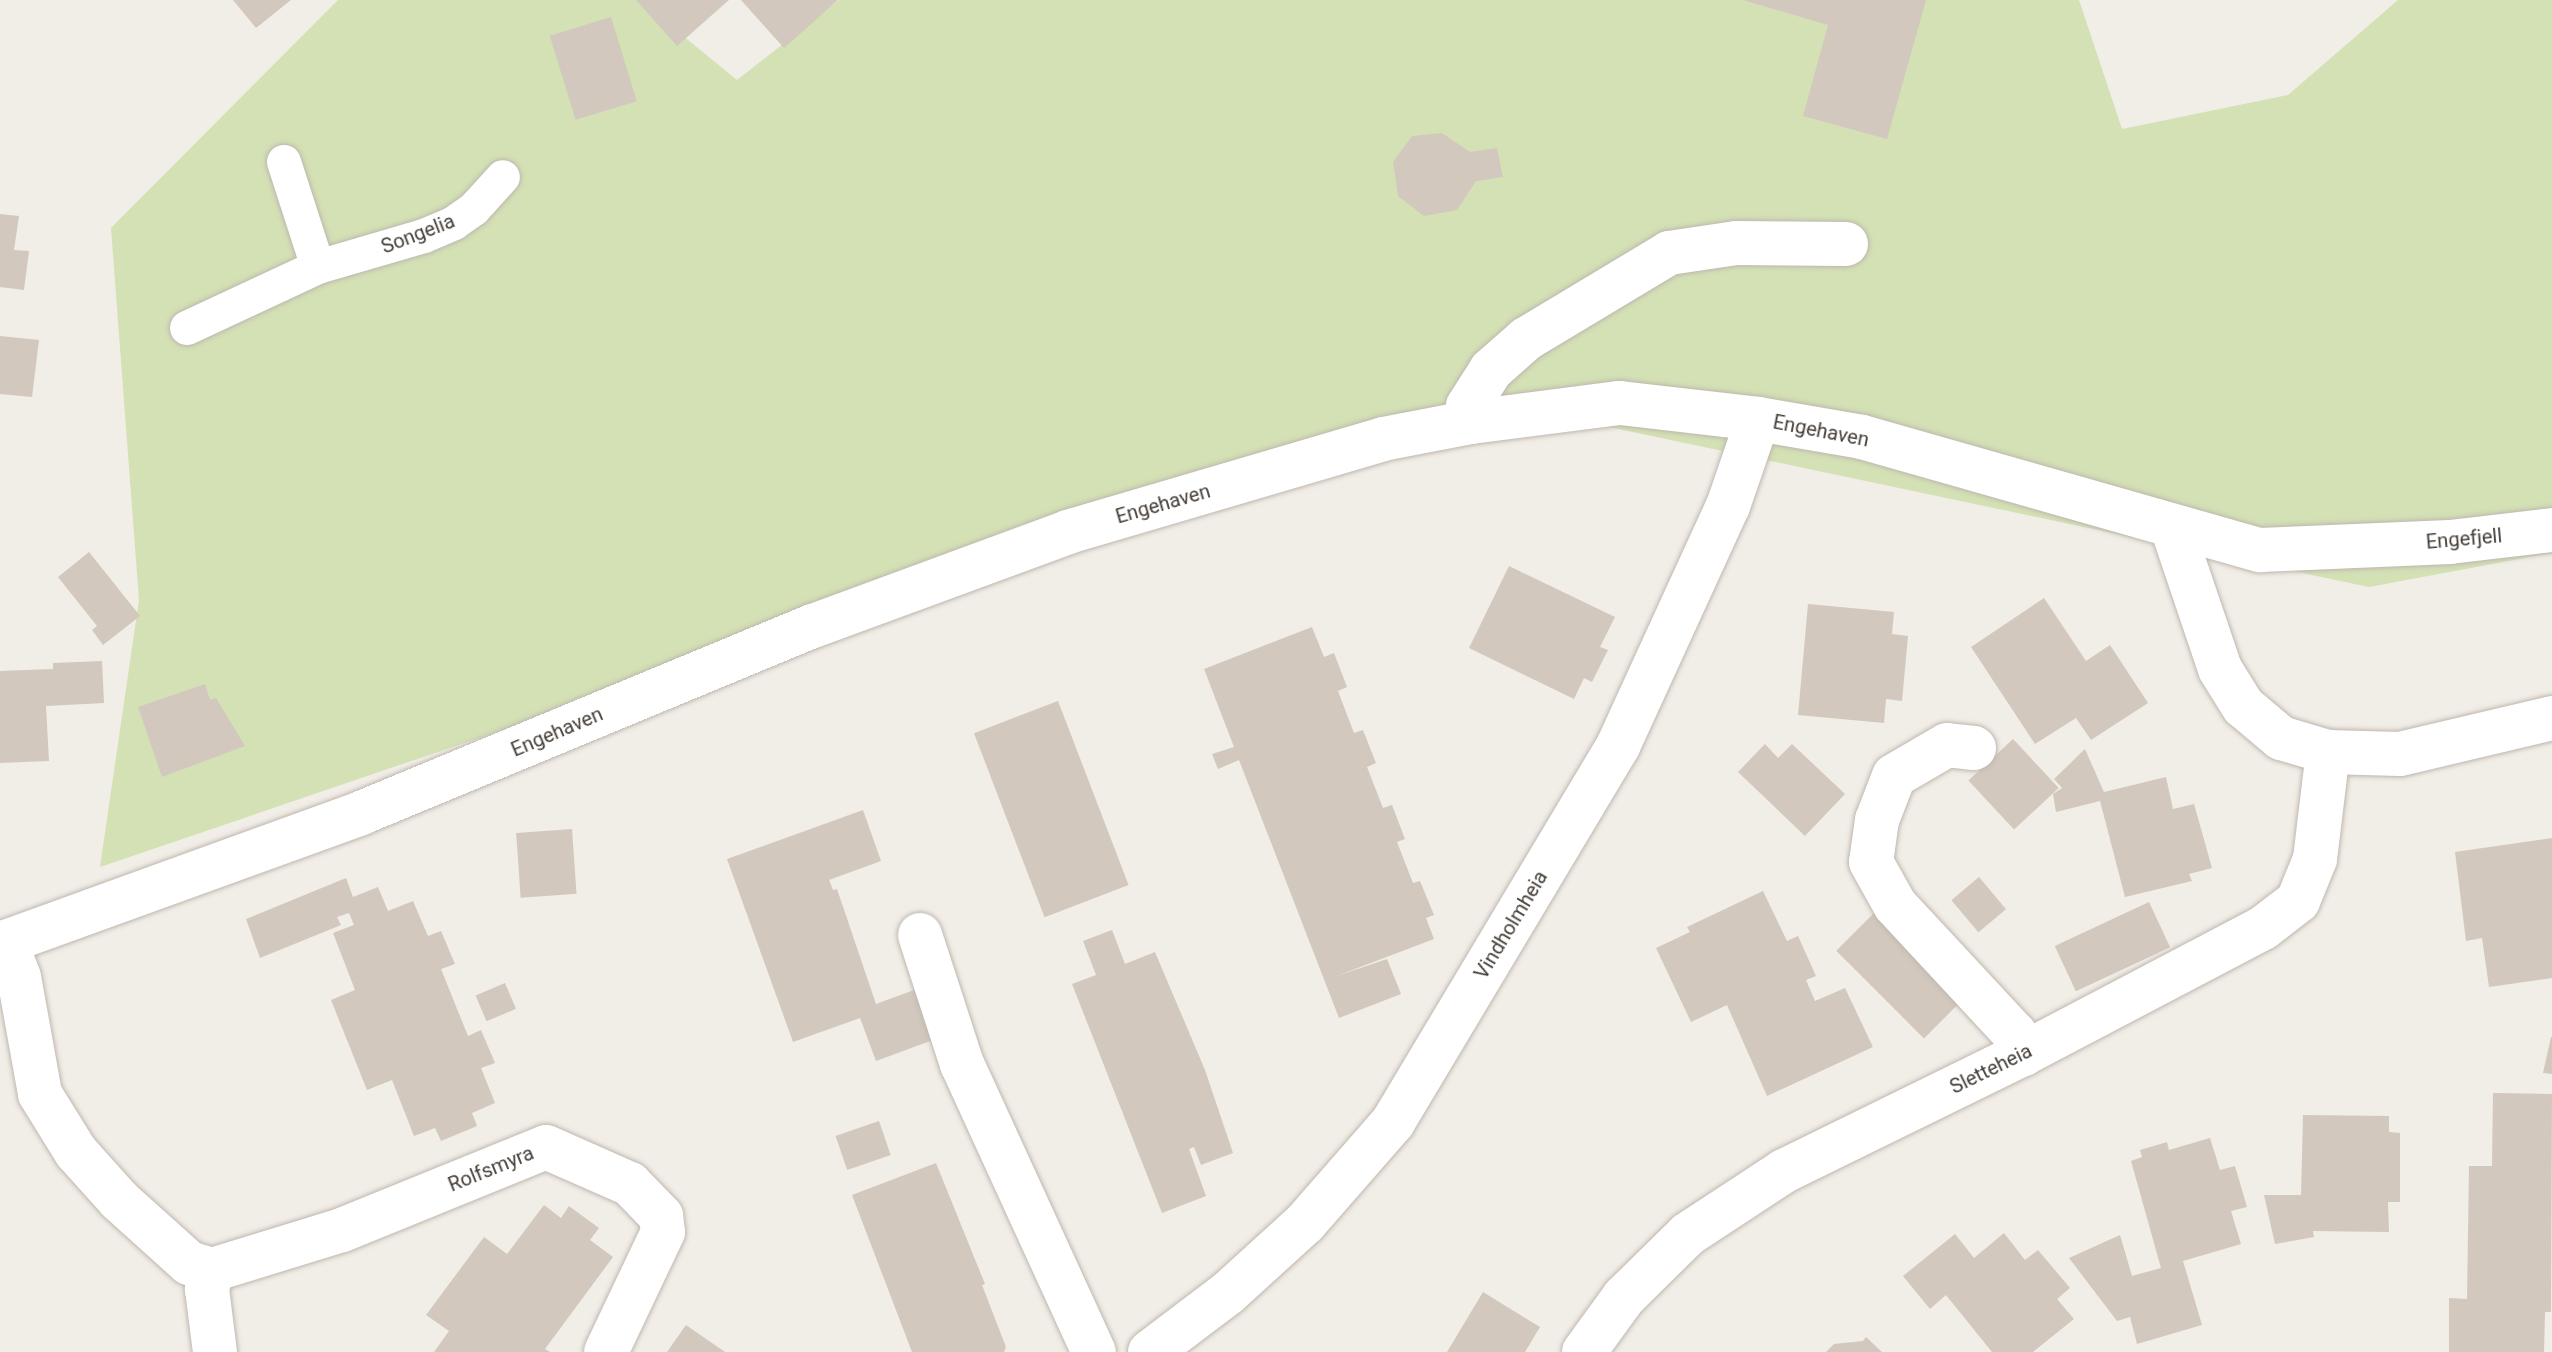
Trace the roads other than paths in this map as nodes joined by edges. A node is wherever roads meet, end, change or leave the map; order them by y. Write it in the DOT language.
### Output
graph roads {
  1 [pos="284,162"];
  2 [pos="503,177"];
  3 [pos="1846,244"];
  4 [pos="318,267"];
  5 [pos="187,328"];
  6 [pos="1758,419"];
  7 [pos="1471,422"];
  8 [pos="2172,527"];
  9 [pos="2552,530"];
  10 [pos="2376,545"];
  11 [pos="2552,718"];
  12 [pos="1974,748"];
  13 [pos="2328,752"];
  14 [pos="920,935"];
  15 [pos="3,943"];
  16 [pos="2023,1054"];
  17 [pos="212,1270"];
  18 [pos="215,1352"];
  19 [pos="606,1352"];
  20 [pos="1094,1352"];
  21 [pos="1150,1352"];
  22 [pos="1584,1352"];
  1 -- 4 [label="lane"];
  2 -- 4 [label="lane, Songelia"];
  3 -- 7 [label="street"];
  4 -- 5 [label="lane, Songelia"];
  6 -- 7 [label="street, Engehaven"];
  6 -- 8 [label="street, Engehaven"];
  6 -- 21 [label="street, Vindholmheia"];
  7 -- 15 [label="street, Engehaven"];
  8 -- 10 [label="street, Engehaven"];
  8 -- 13 [label="street"];
  9 -- 10 [label="street, Engefjell"];
  11 -- 13 [label="street"];
  12 -- 16 [label="street"];
  13 -- 16 [label="street, Sletteheia"];
  14 -- 20 [label="street"];
  15 -- 17 [label="street"];
  16 -- 22 [label="street, Sletteheia"];
  17 -- 18 [label="street"];
  17 -- 19 [label="street, Rolfsmyra"];
}
